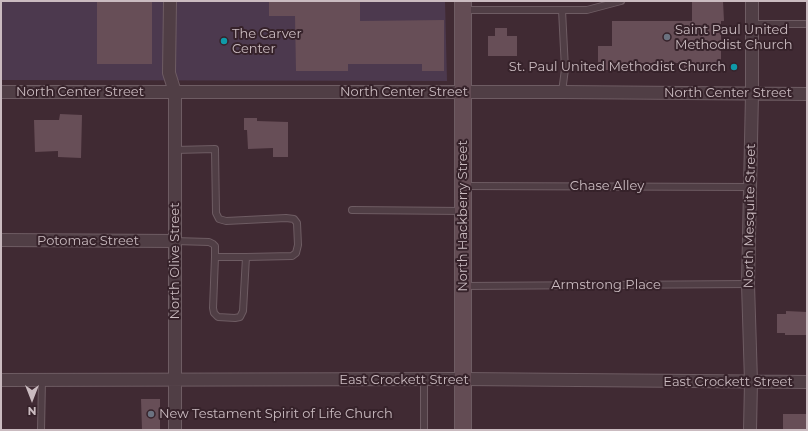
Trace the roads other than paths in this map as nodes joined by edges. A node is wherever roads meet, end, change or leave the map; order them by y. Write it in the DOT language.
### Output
graph roads {
  1 [pos="170,1"];
  2 [pos="621,1"];
  3 [pos="752,1"];
  4 [pos="463,5"];
  5 [pos="562,10"];
  6 [pos="752,24"];
  7 [pos="805,24"];
  8 [pos="1,92"];
  9 [pos="176,92"];
  10 [pos="463,92"];
  11 [pos="562,92"];
  12 [pos="752,94"];
  13 [pos="807,94"];
  14 [pos="176,150"];
  15 [pos="463,186"];
  16 [pos="750,187"];
  17 [pos="352,210"];
  18 [pos="463,211"];
  19 [pos="1,240"];
  20 [pos="175,241"];
  21 [pos="215,257"];
  22 [pos="246,257"];
  23 [pos="748,284"];
  24 [pos="463,286"];
  25 [pos="1,380"];
  26 [pos="42,380"];
  27 [pos="175,380"];
  28 [pos="424,380"];
  29 [pos="463,380"];
  30 [pos="750,382"];
  31 [pos="807,382"];
  32 [pos="41,430"];
  33 [pos="175,430"];
  34 [pos="424,430"];
  35 [pos="463,430"];
  36 [pos="750,430"];
  1 -- 9 [label="street"];
  2 -- 5 [label="lane"];
  3 -- 6 [label="street, North Mesquite Street"];
  4 -- 5 [label="lane"];
  4 -- 10 [label="main road, North Hackberry Street"];
  5 -- 11 [label="lane"];
  6 -- 7 [label="lane"];
  6 -- 12 [label="street, North Mesquite Street"];
  8 -- 9 [label="street, North Center Street"];
  9 -- 10 [label="street, North Center Street"];
  9 -- 14 [label="street, North Olive Street"];
  10 -- 11 [label="street, North Center Street"];
  10 -- 15 [label="main road, North Hackberry Street"];
  11 -- 12 [label="street, North Center Street"];
  12 -- 13 [label="street, North Center Street"];
  12 -- 16 [label="street, North Mesquite Street"];
  14 -- 20 [label="street, North Olive Street"];
  14 -- 22 [label="lane"];
  15 -- 16 [label="lane, Chase Alley"];
  15 -- 18 [label="main road, North Hackberry Street"];
  16 -- 23 [label="street, North Mesquite Street"];
  17 -- 18 [label="lane"];
  18 -- 24 [label="main road, North Hackberry Street"];
  19 -- 20 [label="street, Potomac Street"];
  20 -- 21 [label="lane"];
  20 -- 27 [label="street, North Olive Street"];
  21 -- 22 [label="lane"];
  21 -- 22 [label="lane"];
  23 -- 24 [label="lane, Armstrong Place"];
  23 -- 30 [label="street, North Mesquite Street"];
  24 -- 29 [label="main road, North Hackberry Street"];
  25 -- 26 [label="street, East Crockett Street"];
  26 -- 27 [label="street, East Crockett Street"];
  26 -- 32 [label="lane"];
  27 -- 28 [label="street, East Crockett Street"];
  27 -- 33 [label="street, North Olive Street"];
  28 -- 29 [label="street, East Crockett Street"];
  28 -- 34 [label="lane"];
  29 -- 30 [label="street, East Crockett Street"];
  29 -- 35 [label="main road, North Hackberry Street"];
  30 -- 31 [label="street, East Crockett Street"];
  30 -- 36 [label="street, North Mesquite Street"];
}
